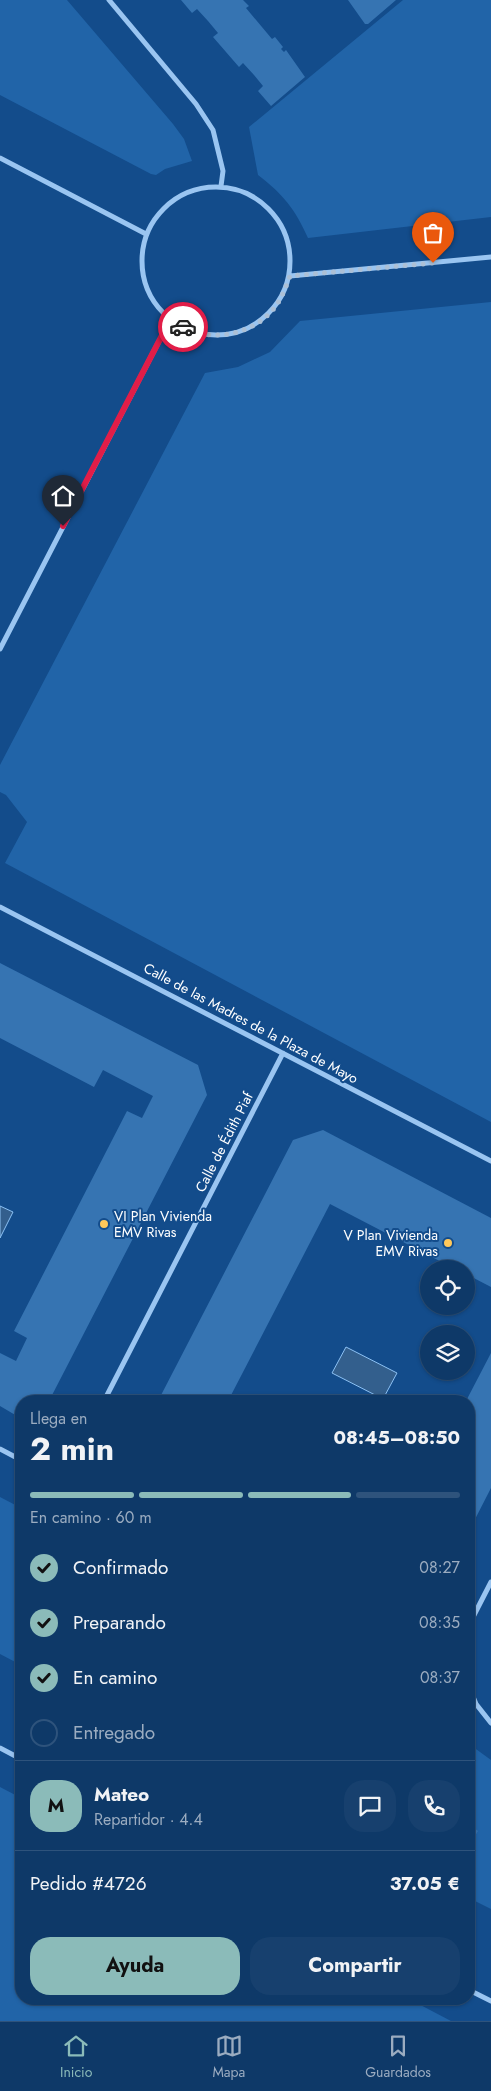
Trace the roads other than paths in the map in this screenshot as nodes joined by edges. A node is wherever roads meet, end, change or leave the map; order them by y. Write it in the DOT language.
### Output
graph roads {
  1 [pos="109,0"];
  2 [pos="0,158"];
  3 [pos="221,186"];
  4 [pos="146,234"];
  5 [pos="491,257"];
  6 [pos="290,276"];
  7 [pos="170,320"];
  8 [pos="0,649"];
  9 [pos="0,907"];
  10 [pos="283,1054"];
  11 [pos="491,1161"];
  12 [pos="107,1395"];
  13 [pos="0,1449"];
  14 [pos="15,1457"];
  15 [pos="491,1582"];
  16 [pos="475,1611"];
  17 [pos="475,1702"];
  18 [pos="491,1722"];
  19 [pos="0,1748"];
  20 [pos="15,1756"];
  21 [pos="475,1993"];
  22 [pos="491,2001"];
  1 -- 3 [label="street"];
  2 -- 4 [label="street"];
  3 -- 4 [label="street"];
  3 -- 6 [label="street"];
  4 -- 7 [label="street"];
  5 -- 6 [label="street"];
  6 -- 7 [label="street"];
  7 -- 8 [label="street"];
  9 -- 10 [label="street, Calle de las Madres de la Plaza de Mayo"];
  10 -- 11 [label="street, Calle de las Madres de la Plaza de Mayo"];
  10 -- 12 [label="street, Calle de Édith Piaf"];
  13 -- 14 [label="street"];
  15 -- 16 [label="street"];
  17 -- 18 [label="street"];
  19 -- 20 [label="street"];
  21 -- 22 [label="street"];
}
